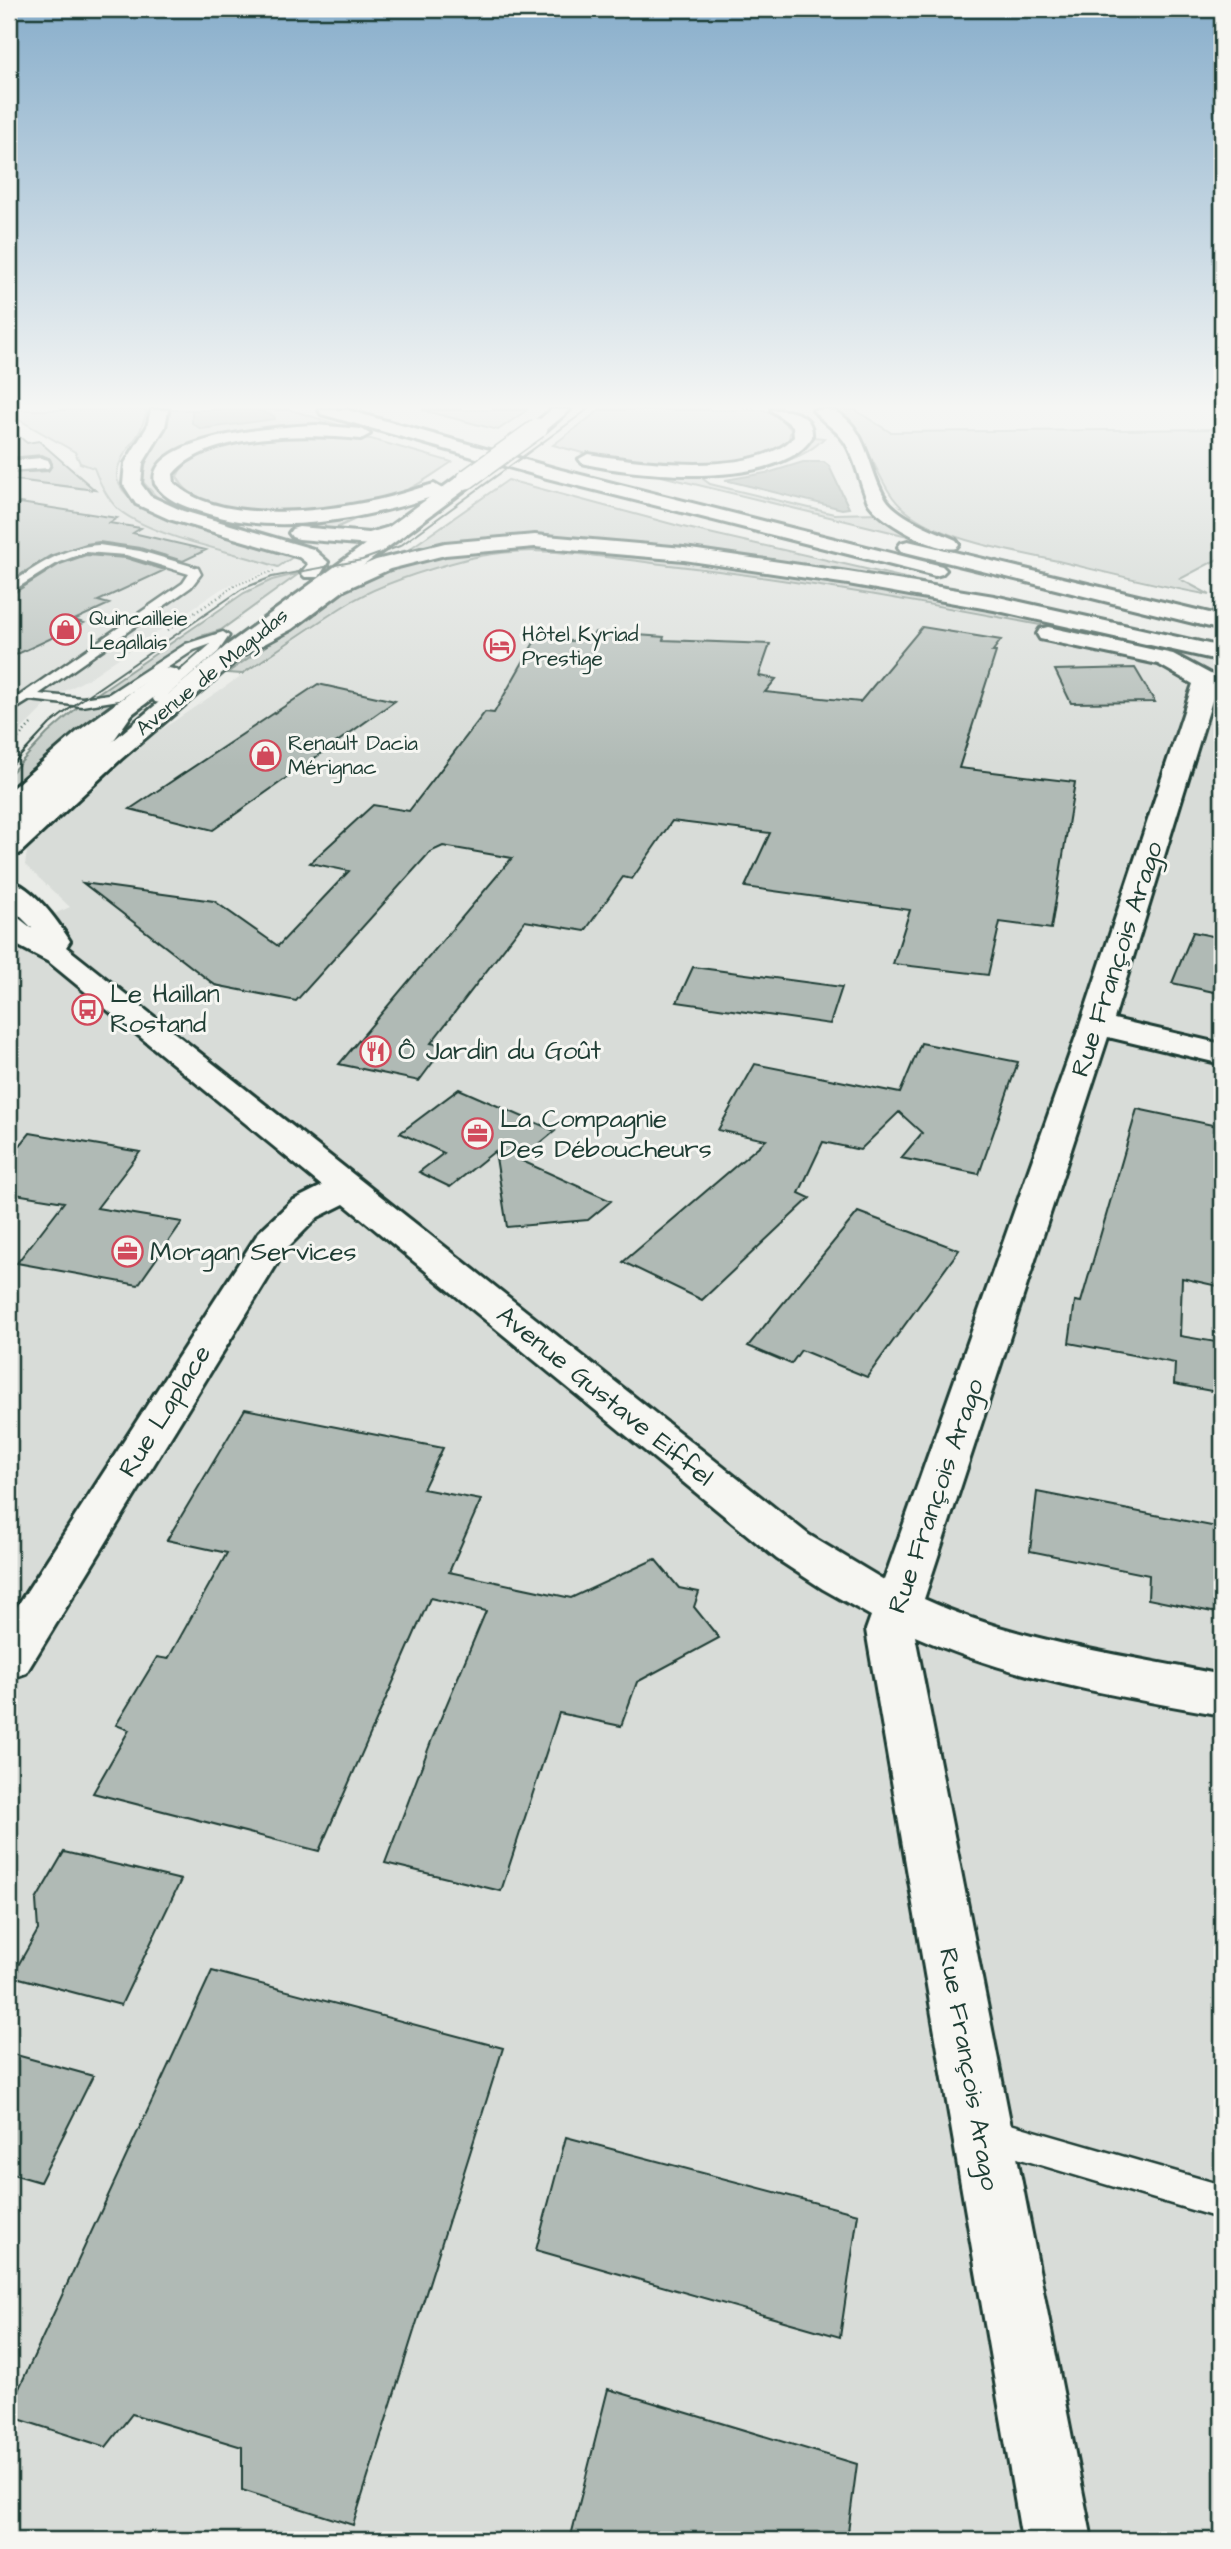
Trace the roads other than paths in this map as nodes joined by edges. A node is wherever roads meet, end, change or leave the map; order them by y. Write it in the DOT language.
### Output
graph roads {
  1 [pos="227,529"];
  2 [pos="255,529"];
  3 [pos="376,529"];
  4 [pos="397,529"];
  5 [pos="775,529"];
  6 [pos="836,529"];
  7 [pos="915,529"];
  8 [pos="393,532"];
  9 [pos="363,538"];
  10 [pos="312,565"];
  11 [pos="9,590"];
  12 [pos="1143,604"];
  13 [pos="1222,623"];
  14 [pos="1048,634"];
  15 [pos="1222,640"];
  16 [pos="229,643"];
  17 [pos="1222,654"];
  18 [pos="28,696"];
  19 [pos="125,706"];
  20 [pos="9,709"];
  21 [pos="9,805"];
  22 [pos="10,841"];
  23 [pos="9,889"];
  24 [pos="11,930"];
  25 [pos="60,956"];
  26 [pos="1096,1024"];
  27 [pos="1222,1054"];
  28 [pos="347,1188"];
  29 [pos="897,1608"];
  30 [pos="9,1659"];
  31 [pos="1222,1695"];
  32 [pos="981,2132"];
  33 [pos="1222,2202"];
  34 [pos="1057,2540"];
  1 -- 10 [label="main road"];
  2 -- 9 [label="main road"];
  3 -- 9 [label="main road, Avenue de Magudas"];
  4 -- 8 [label="main road, Avenue de Magudas"];
  5 -- 15 [label="main road"];
  6 -- 12 [label="main road"];
  7 -- 12 [label="main road"];
  8 -- 9 [label="main road"];
  8 -- 16 [label="main road, Avenue de Magudas"];
  9 -- 10 [label="main road, Avenue de Magudas"];
  10 -- 16 [label="main road, Avenue de Magudas"];
  11 -- 18 [label="lane"];
  12 -- 13 [label="main road"];
  14 -- 26 [label="main road, Rue François Arago"];
  16 -- 17 [label="main road"];
  16 -- 18 [label="lane"];
  16 -- 19 [label="main road, Avenue de Magudas"];
  16 -- 22 [label="main road, Avenue de Magudas"];
  18 -- 20 [label="lane"];
  19 -- 21 [label="main road, Avenue de Magudas"];
  19 -- 22 [label="main road"];
  23 -- 25 [label="main road, Avenue Gustave Eiffel"];
  24 -- 25 [label="main road, Avenue Gustave Eiffel"];
  25 -- 28 [label="main road, Avenue Gustave Eiffel"];
  26 -- 27 [label="main road"];
  26 -- 29 [label="main road, Rue François Arago"];
  28 -- 29 [label="main road, Avenue Gustave Eiffel"];
  28 -- 30 [label="main road, Rue Laplace"];
  29 -- 31 [label="main road, Avenue Gustave Eiffel"];
  29 -- 32 [label="main road, Rue François Arago"];
  32 -- 33 [label="lane"];
  32 -- 34 [label="main road, Rue François Arago"];
}
